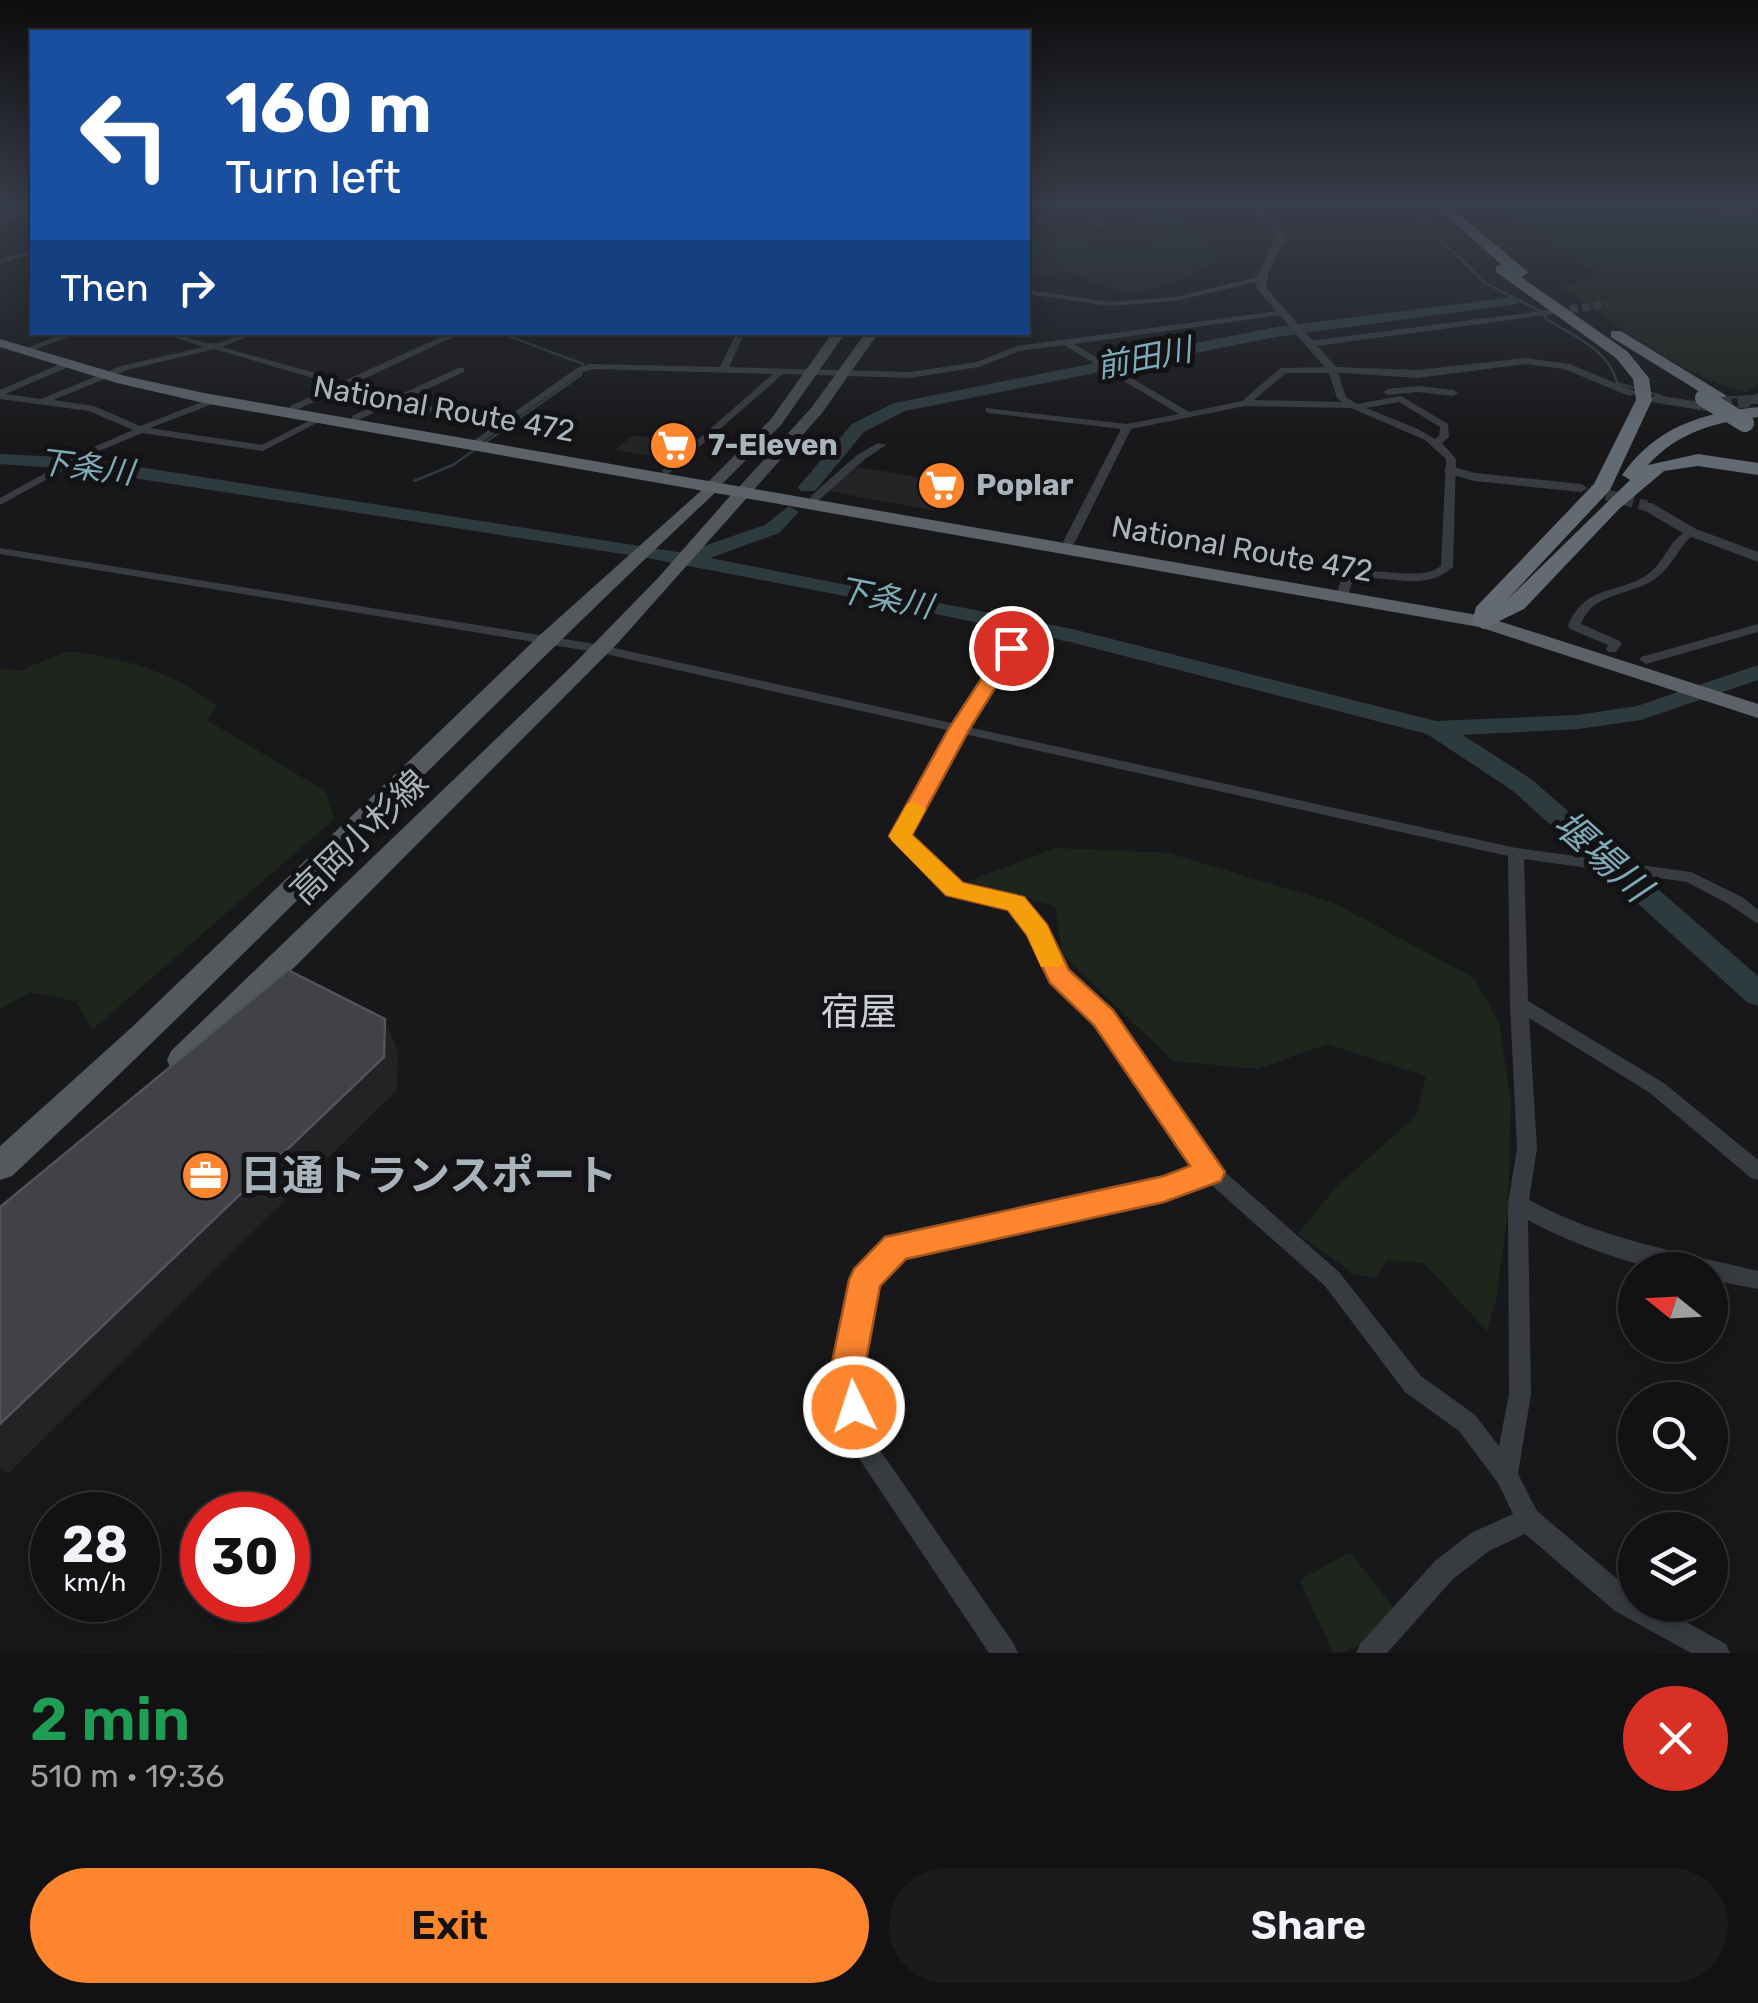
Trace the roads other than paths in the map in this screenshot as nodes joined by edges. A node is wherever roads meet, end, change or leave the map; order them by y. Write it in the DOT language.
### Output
graph roads {
  1 [pos="1253,280"];
  2 [pos="1262,280"];
  3 [pos="1517,280"];
  4 [pos="1519,280"];
  5 [pos="1533,280"];
  6 [pos="1030,292"];
  7 [pos="1558,311"];
  8 [pos="1278,313"];
  9 [pos="70,335"];
  10 [pos="172,335"];
  11 [pos="246,335"];
  12 [pos="453,335"];
  13 [pos="740,335"];
  14 [pos="838,335"];
  15 [pos="871,335"];
  16 [pos="1010,336"];
  17 [pos="0,341"];
  18 [pos="1068,344"];
  19 [pos="1310,344"];
  20 [pos="214,347"];
  21 [pos="30,349"];
  22 [pos="1017,349"];
  23 [pos="68,364"];
  24 [pos="724,368"];
  25 [pos="461,370"];
  26 [pos="1332,370"];
  27 [pos="780,371"];
  28 [pos="811,372"];
  29 [pos="1371,372"];
  30 [pos="111,373"];
  31 [pos="846,374"];
  32 [pos="340,384"];
  33 [pos="1385,392"];
  34 [pos="1454,393"];
  35 [pos="1632,393"];
  36 [pos="0,395"];
  37 [pos="1656,399"];
  38 [pos="1712,399"];
  39 [pos="45,400"];
  40 [pos="215,400"];
  41 [pos="395,400"];
  42 [pos="1395,400"];
  43 [pos="1245,402"];
  44 [pos="1354,406"];
  45 [pos="293,408"];
  46 [pos="989,410"];
  47 [pos="1185,413"];
  48 [pos="1756,413"];
  49 [pos="321,418"];
  50 [pos="355,418"];
  51 [pos="1128,427"];
  52 [pos="498,428"];
  53 [pos="141,430"];
  54 [pos="478,442"];
  55 [pos="1436,443"];
  56 [pos="881,445"];
  57 [pos="1758,468"];
  58 [pos="1451,470"];
  59 [pos="667,472"];
  60 [pos="715,483"];
  61 [pos="1581,488"];
  62 [pos="746,489"];
  63 [pos="1608,495"];
  64 [pos="814,498"];
  65 [pos="0,502"];
  66 [pos="1647,506"];
  67 [pos="1691,532"];
  68 [pos="1069,542"];
  69 [pos="0,551"];
  70 [pos="1758,557"];
  71 [pos="1343,592"];
  72 [pos="1489,616"];
  73 [pos="1758,628"];
  74 [pos="548,638"];
  75 [pos="1011,648"];
  76 [pos="601,649"];
  77 [pos="1612,649"];
  78 [pos="1654,667"];
  79 [pos="1752,704"];
  80 [pos="958,730"];
  81 [pos="1516,854"];
  82 [pos="1758,918"];
  83 [pos="1519,1004"];
  84 [pos="155,1084"];
  85 [pos="0,1166"];
  86 [pos="1210,1172"];
  87 [pos="1758,1172"];
  88 [pos="1518,1204"];
  89 [pos="1757,1279"];
  90 [pos="1758,1288"];
  91 [pos="1506,1475"];
  92 [pos="1528,1520"];
  93 [pos="1005,1653"];
  94 [pos="1370,1653"];
  95 [pos="1717,1653"];
  1 -- 6 [label="street"];
  2 -- 8 [label="street"];
  3 -- 63 [label="highway"];
  4 -- 38 [label="highway"];
  5 -- 38 [label="highway"];
  7 -- 19 [label="street"];
  8 -- 18 [label="street"];
  8 -- 19 [label="street"];
  9 -- 21 [label="street"];
  10 -- 20 [label="street"];
  11 -- 20 [label="street"];
  12 -- 32 [label="street"];
  13 -- 24 [label="street"];
  14 -- 28 [label="main road"];
  15 -- 31 [label="main road"];
  16 -- 22 [label="street"];
  17 -- 21 [label="highway, National Route 472"];
  18 -- 22 [label="street"];
  18 -- 47 [label="street"];
  19 -- 26 [label="street"];
  20 -- 30 [label="street"];
  20 -- 32 [label="street"];
  21 -- 23 [label="highway, National Route 472"];
  21 -- 30 [label="highway, National Route 472"];
  22 -- 31 [label="street"];
  23 -- 30 [label="highway, National Route 472"];
  23 -- 36 [label="street"];
  24 -- 27 [label="street"];
  24 -- 52 [label="street"];
  25 -- 41 [label="street"];
  26 -- 29 [label="street"];
  26 -- 43 [label="street"];
  26 -- 44 [label="street"];
  27 -- 28 [label="street"];
  27 -- 59 [label="street"];
  28 -- 31 [label="street"];
  28 -- 60 [label="main road"];
  29 -- 33 [label="street"];
  29 -- 35 [label="street"];
  30 -- 39 [label="street"];
  30 -- 40 [label="highway, National Route 472"];
  30 -- 45 [label="highway, National Route 472"];
  31 -- 62 [label="main road"];
  32 -- 41 [label="street"];
  32 -- 45 [label="street"];
  33 -- 34 [label="street"];
  33 -- 42 [label="street"];
  36 -- 39 [label="street"];
  37 -- 38 [label="street"];
  38 -- 48 [label="highway, bridge"];
  39 -- 53 [label="street"];
  40 -- 49 [label="highway, National Route 472"];
  40 -- 53 [label="street"];
  41 -- 50 [label="street"];
  41 -- 52 [label="street"];
  42 -- 44 [label="street"];
  42 -- 55 [label="street"];
  43 -- 44 [label="street"];
  43 -- 47 [label="street"];
  44 -- 55 [label="street"];
  45 -- 50 [label="highway, National Route 472"];
  46 -- 51 [label="street"];
  47 -- 51 [label="street"];
  48 -- 63 [label="highway"];
  49 -- 53 [label="street"];
  49 -- 54 [label="highway, National Route 472"];
  50 -- 54 [label="highway, National Route 472"];
  51 -- 68 [label="street"];
  52 -- 54 [label="street"];
  53 -- 65 [label="street"];
  54 -- 59 [label="highway, National Route 472"];
  54 -- 60 [label="highway, National Route 472"];
  55 -- 58 [label="street"];
  56 -- 64 [label="street"];
  57 -- 63 [label="highway"];
  58 -- 61 [label="street"];
  58 -- 71 [label="street"];
  59 -- 60 [label="highway, National Route 472"];
  60 -- 62 [label="highway, National Route 472"];
  60 -- 74 [label="main road, 高岡小杉線"];
  62 -- 64 [label="highway, National Route 472"];
  62 -- 71 [label="highway, National Route 472"];
  62 -- 76 [label="main road, 高岡小杉線"];
  63 -- 72 [label="highway"];
  64 -- 68 [label="highway, National Route 472"];
  66 -- 67 [label="street"];
  67 -- 70 [label="street"];
  67 -- 77 [label="street"];
  68 -- 71 [label="highway, National Route 472"];
  69 -- 74 [label="street"];
  71 -- 72 [label="highway, National Route 472"];
  72 -- 77 [label="highway, National Route 472"];
  72 -- 78 [label="highway, National Route 472"];
  73 -- 78 [label="street"];
  74 -- 76 [label="street"];
  74 -- 85 [label="main road, 高岡小杉線"];
  75 -- 80 [label="street"];
  76 -- 80 [label="street"];
  76 -- 84 [label="main road, 高岡小杉線"];
  77 -- 78 [label="highway, National Route 472"];
  78 -- 79 [label="highway, National Route 472"];
  80 -- 81 [label="street"];
  80 -- 86 [label="street"];
  81 -- 82 [label="street"];
  81 -- 83 [label="street"];
  83 -- 87 [label="street"];
  83 -- 88 [label="street"];
  86 -- 91 [label="street"];
  86 -- 93 [label="street"];
  88 -- 89 [label="street"];
  88 -- 91 [label="street"];
  89 -- 90 [label="street"];
  91 -- 92 [label="street"];
  92 -- 94 [label="street"];
  92 -- 95 [label="street"];
}
